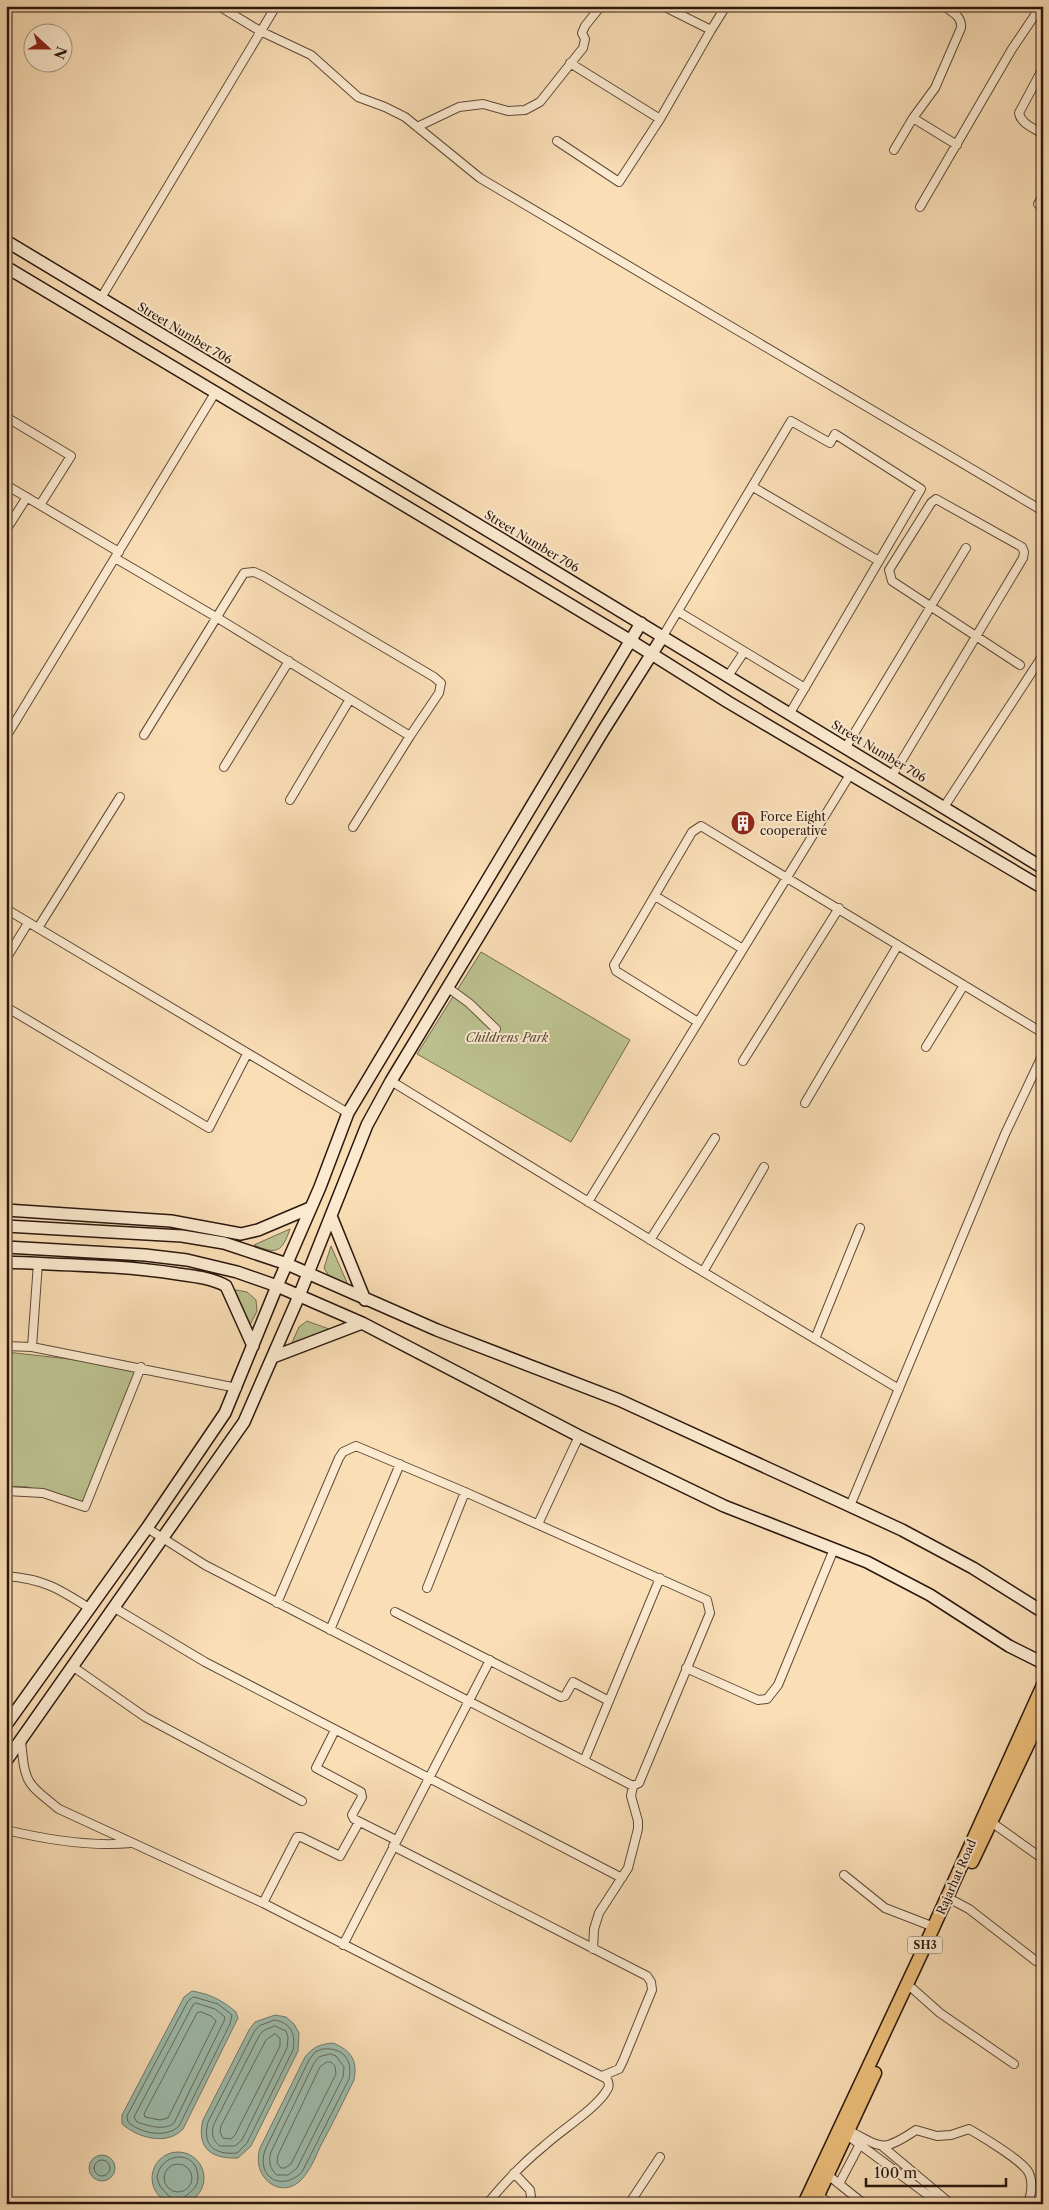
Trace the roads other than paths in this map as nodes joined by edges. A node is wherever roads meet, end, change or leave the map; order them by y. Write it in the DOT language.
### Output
graph roads {
  1 [pos="219,6"];
  2 [pos="276,6"];
  3 [pos="664,6"];
  4 [pos="726,6"];
  5 [pos="944,6"];
  6 [pos="1041,6"];
  7 [pos="598,7"];
  8 [pos="711,30"];
  9 [pos="260,31"];
  10 [pos="570,63"];
  11 [pos="1043,68"];
  12 [pos="913,118"];
  13 [pos="660,119"];
  14 [pos="417,127"];
  15 [pos="1043,134"];
  16 [pos="557,140"];
  17 [pos="957,145"];
  18 [pos="894,150"];
  19 [pos="1043,196"];
  20 [pos="1038,204"];
  21 [pos="920,207"];
  22 [pos="6,241"];
  23 [pos="6,267"];
  24 [pos="101,298"];
  25 [pos="215,392"];
  26 [pos="6,417"];
  27 [pos="6,485"];
  28 [pos="753,487"];
  29 [pos="27,497"];
  30 [pos="40,505"];
  31 [pos="1043,511"];
  32 [pos="6,530"];
  33 [pos="966,548"];
  34 [pos="117,555"];
  35 [pos="879,561"];
  36 [pos="931,608"];
  37 [pos="679,612"];
  38 [pos="216,617"];
  39 [pos="641,623"];
  40 [pos="664,636"];
  41 [pos="976,637"];
  42 [pos="631,641"];
  43 [pos="744,652"];
  44 [pos="651,654"];
  45 [pos="1043,656"];
  46 [pos="289,661"];
  47 [pos="1020,665"];
  48 [pos="728,676"];
  49 [pos="805,688"];
  50 [pos="350,699"];
  51 [pos="790,713"];
  52 [pos="144,735"];
  53 [pos="410,736"];
  54 [pos="6,737"];
  55 [pos="846,747"];
  56 [pos="224,767"];
  57 [pos="851,773"];
  58 [pos="892,775"];
  59 [pos="120,797"];
  60 [pos="290,800"];
  61 [pos="944,807"];
  62 [pos="353,826"];
  63 [pos="1043,868"];
  64 [pos="787,877"];
  65 [pos="1043,888"];
  66 [pos="655,896"];
  67 [pos="839,908"];
  68 [pos="6,909"];
  69 [pos="28,923"];
  70 [pos="38,928"];
  71 [pos="898,945"];
  72 [pos="743,949"];
  73 [pos="6,959"];
  74 [pos="964,985"];
  75 [pos="447,987"];
  76 [pos="6,1007"];
  77 [pos="698,1022"];
  78 [pos="496,1029"];
  79 [pos="1043,1033"];
  80 [pos="926,1047"];
  81 [pos="246,1054"];
  82 [pos="1043,1054"];
  83 [pos="743,1060"];
  84 [pos="391,1080"];
  85 [pos="805,1103"];
  86 [pos="348,1113"];
  87 [pos="715,1138"];
  88 [pos="764,1167"];
  89 [pos="588,1202"];
  90 [pos="310,1208"];
  91 [pos="6,1210"];
  92 [pos="332,1216"];
  93 [pos="6,1226"];
  94 [pos="860,1228"];
  95 [pos="650,1240"];
  96 [pos="6,1247"];
  97 [pos="6,1262"];
  98 [pos="38,1263"];
  99 [pos="287,1264"];
  100 [pos="703,1272"];
  101 [pos="308,1274"];
  102 [pos="277,1286"];
  103 [pos="299,1296"];
  104 [pos="365,1300"];
  105 [pos="362,1323"];
  106 [pos="815,1339"];
  107 [pos="6,1346"];
  108 [pos="253,1346"];
  109 [pos="32,1347"];
  110 [pos="273,1357"];
  111 [pos="141,1368"];
  112 [pos="237,1388"];
  113 [pos="899,1389"];
  114 [pos="580,1436"];
  115 [pos="400,1464"];
  116 [pos="6,1491"];
  117 [pos="465,1492"];
  118 [pos="850,1506"];
  119 [pos="538,1524"];
  120 [pos="147,1528"];
  121 [pos="164,1538"];
  122 [pos="834,1549"];
  123 [pos="6,1576"];
  124 [pos="660,1578"];
  125 [pos="427,1588"];
  126 [pos="277,1603"];
  127 [pos="114,1607"];
  128 [pos="89,1608"];
  129 [pos="395,1612"];
  130 [pos="1043,1612"];
  131 [pos="330,1630"];
  132 [pos="490,1660"];
  133 [pos="1043,1663"];
  134 [pos="72,1666"];
  135 [pos="686,1668"];
  136 [pos="1043,1685"];
  137 [pos="467,1701"];
  138 [pos="609,1701"];
  139 [pos="1043,1713"];
  140 [pos="6,1725"];
  141 [pos="335,1730"];
  142 [pos="21,1740"];
  143 [pos="6,1761"];
  144 [pos="584,1761"];
  145 [pos="428,1778"];
  146 [pos="633,1786"];
  147 [pos="302,1801"];
  148 [pos="359,1822"];
  149 [pos="991,1822"];
  150 [pos="6,1830"];
  151 [pos="133,1842"];
  152 [pos="395,1843"];
  153 [pos="1043,1859"];
  154 [pos="844,1875"];
  155 [pos="622,1878"];
  156 [pos="954,1901"];
  157 [pos="263,1903"];
  158 [pos="934,1927"];
  159 [pos="342,1945"];
  160 [pos="593,1949"];
  161 [pos="1043,1963"];
  162 [pos="913,1989"];
  163 [pos="1014,2064"];
  164 [pos="602,2076"];
  165 [pos="845,2131"];
  166 [pos="860,2144"];
  167 [pos="882,2146"];
  168 [pos="660,2157"];
  169 [pos="514,2173"];
  170 [pos="828,2175"];
  171 [pos="839,2184"];
  172 [pos="816,2200"];
  173 [pos="487,2204"];
  174 [pos="532,2204"];
  175 [pos="628,2204"];
  176 [pos="804,2204"];
  177 [pos="832,2204"];
  178 [pos="864,2204"];
  179 [pos="940,2204"];
  180 [pos="950,2204"];
  181 [pos="1028,2204"];
  1 -- 9 [label="street"];
  2 -- 9 [label="street"];
  3 -- 8 [label="street"];
  4 -- 8 [label="street"];
  5 -- 12 [label="street"];
  6 -- 17 [label="street"];
  7 -- 10 [label="street"];
  8 -- 13 [label="street"];
  9 -- 14 [label="street"];
  9 -- 24 [label="street"];
  10 -- 13 [label="street"];
  10 -- 14 [label="street"];
  11 -- 15 [label="street"];
  12 -- 17 [label="street"];
  12 -- 18 [label="street"];
  13 -- 16 [label="street"];
  14 -- 31 [label="street"];
  17 -- 21 [label="street"];
  19 -- 20 [label="street"];
  22 -- 24 [label="street, Street Number 706"];
  23 -- 25 [label="street"];
  24 -- 39 [label="street, Street Number 706"];
  25 -- 34 [label="street"];
  25 -- 42 [label="street"];
  26 -- 30 [label="street"];
  27 -- 29 [label="street"];
  28 -- 35 [label="street"];
  28 -- 35 [label="street"];
  28 -- 37 [label="street"];
  29 -- 30 [label="street"];
  29 -- 32 [label="street"];
  30 -- 34 [label="street"];
  33 -- 36 [label="street"];
  34 -- 38 [label="street"];
  34 -- 54 [label="street"];
  35 -- 49 [label="street"];
  36 -- 41 [label="street"];
  36 -- 41 [label="street"];
  36 -- 55 [label="street"];
  37 -- 40 [label="street"];
  37 -- 43 [label="street"];
  38 -- 46 [label="street"];
  38 -- 52 [label="street"];
  38 -- 53 [label="street"];
  39 -- 40 [label="street, Street Number 706"];
  39 -- 42 [label="street"];
  40 -- 44 [label="street"];
  40 -- 48 [label="street, Street Number 706"];
  41 -- 47 [label="street"];
  41 -- 58 [label="street"];
  42 -- 44 [label="street"];
  42 -- 86 [label="street"];
  43 -- 48 [label="street"];
  43 -- 49 [label="street"];
  44 -- 57 [label="street"];
  44 -- 75 [label="street"];
  45 -- 61 [label="street"];
  46 -- 50 [label="street"];
  46 -- 56 [label="street"];
  48 -- 51 [label="street, Street Number 706"];
  49 -- 51 [label="street"];
  50 -- 53 [label="street"];
  50 -- 60 [label="street"];
  51 -- 55 [label="street, Street Number 706"];
  53 -- 62 [label="street"];
  55 -- 58 [label="street, Street Number 706"];
  57 -- 64 [label="street"];
  57 -- 65 [label="street"];
  58 -- 61 [label="street, Street Number 706"];
  59 -- 70 [label="street"];
  61 -- 63 [label="street, Street Number 706"];
  64 -- 66 [label="street"];
  64 -- 67 [label="street"];
  64 -- 72 [label="street"];
  66 -- 72 [label="street"];
  66 -- 77 [label="street"];
  67 -- 71 [label="street"];
  67 -- 83 [label="street"];
  68 -- 69 [label="street"];
  69 -- 70 [label="street"];
  69 -- 73 [label="street"];
  70 -- 81 [label="street"];
  71 -- 74 [label="street"];
  71 -- 85 [label="street"];
  72 -- 77 [label="street"];
  74 -- 79 [label="street"];
  74 -- 80 [label="street"];
  75 -- 78 [label="street"];
  75 -- 84 [label="street"];
  76 -- 81 [label="street"];
  77 -- 89 [label="street"];
  81 -- 86 [label="street"];
  82 -- 113 [label="street"];
  84 -- 89 [label="street"];
  84 -- 92 [label="street"];
  86 -- 90 [label="street"];
  87 -- 95 [label="street"];
  88 -- 100 [label="street"];
  89 -- 95 [label="street"];
  90 -- 91 [label="street"];
  90 -- 99 [label="street"];
  92 -- 101 [label="street"];
  92 -- 104 [label="street"];
  93 -- 99 [label="street"];
  94 -- 106 [label="street"];
  95 -- 100 [label="street"];
  96 -- 102 [label="street"];
  97 -- 98 [label="street"];
  98 -- 108 [label="street"];
  98 -- 109 [label="street"];
  99 -- 101 [label="street"];
  99 -- 102 [label="street"];
  100 -- 106 [label="street"];
  101 -- 103 [label="street"];
  101 -- 104 [label="street"];
  102 -- 103 [label="street"];
  102 -- 108 [label="street"];
  103 -- 105 [label="street"];
  103 -- 110 [label="street"];
  104 -- 118 [label="street"];
  105 -- 110 [label="street"];
  105 -- 114 [label="street"];
  106 -- 113 [label="street"];
  107 -- 109 [label="street"];
  108 -- 112 [label="street"];
  109 -- 111 [label="street"];
  110 -- 121 [label="street"];
  111 -- 112 [label="street"];
  111 -- 116 [label="street"];
  112 -- 120 [label="street"];
  113 -- 118 [label="street"];
  114 -- 119 [label="street"];
  114 -- 122 [label="street"];
  115 -- 117 [label="street"];
  115 -- 126 [label="street"];
  115 -- 131 [label="street"];
  117 -- 119 [label="street"];
  117 -- 125 [label="street"];
  118 -- 130 [label="street"];
  119 -- 124 [label="street"];
  120 -- 121 [label="street"];
  120 -- 128 [label="street"];
  121 -- 126 [label="street"];
  121 -- 127 [label="street"];
  122 -- 133 [label="street"];
  122 -- 135 [label="street"];
  123 -- 128 [label="street"];
  124 -- 135 [label="street"];
  124 -- 138 [label="street"];
  126 -- 131 [label="street"];
  127 -- 134 [label="street"];
  127 -- 141 [label="street"];
  128 -- 140 [label="street"];
  129 -- 132 [label="street"];
  131 -- 137 [label="street"];
  132 -- 137 [label="street"];
  132 -- 138 [label="street"];
  134 -- 142 [label="street"];
  134 -- 147 [label="street"];
  135 -- 146 [label="street"];
  136 -- 158 [label="main road, Rajarhat Road / SH3"];
  137 -- 144 [label="street"];
  137 -- 145 [label="street"];
  138 -- 144 [label="street"];
  139 -- 149 [label="main road, Rajarhat Road / SH3"];
  141 -- 145 [label="street"];
  141 -- 148 [label="street"];
  142 -- 143 [label="street"];
  142 -- 151 [label="street"];
  144 -- 146 [label="street"];
  145 -- 152 [label="street"];
  145 -- 155 [label="street"];
  146 -- 155 [label="street"];
  148 -- 152 [label="street"];
  148 -- 157 [label="street"];
  149 -- 153 [label="street"];
  149 -- 156 [label="main road, Rajarhat Road / SH3"];
  150 -- 151 [label="street"];
  151 -- 157 [label="street"];
  152 -- 159 [label="street"];
  152 -- 160 [label="street"];
  154 -- 158 [label="street"];
  155 -- 160 [label="street"];
  156 -- 161 [label="street"];
  156 -- 162 [label="main road, Rajarhat Road / SH3"];
  157 -- 159 [label="street"];
  158 -- 165 [label="main road, Rajarhat Road / SH3"];
  159 -- 164 [label="street"];
  160 -- 164 [label="street"];
  162 -- 163 [label="street"];
  162 -- 165 [label="main road, Rajarhat Road / SH3"];
  164 -- 169 [label="street"];
  165 -- 166 [label="street"];
  165 -- 167 [label="street"];
  165 -- 170 [label="main road, Rajarhat Road / SH3"];
  165 -- 176 [label="main road, Rajarhat Road / SH3"];
  166 -- 171 [label="street"];
  166 -- 179 [label="street"];
  167 -- 180 [label="street"];
  167 -- 181 [label="street"];
  168 -- 175 [label="street"];
  169 -- 173 [label="street"];
  169 -- 174 [label="street"];
  170 -- 171 [label="street"];
  170 -- 172 [label="main road, Rajarhat Road / SH3"];
  171 -- 178 [label="street"];
  172 -- 177 [label="street"];
}
